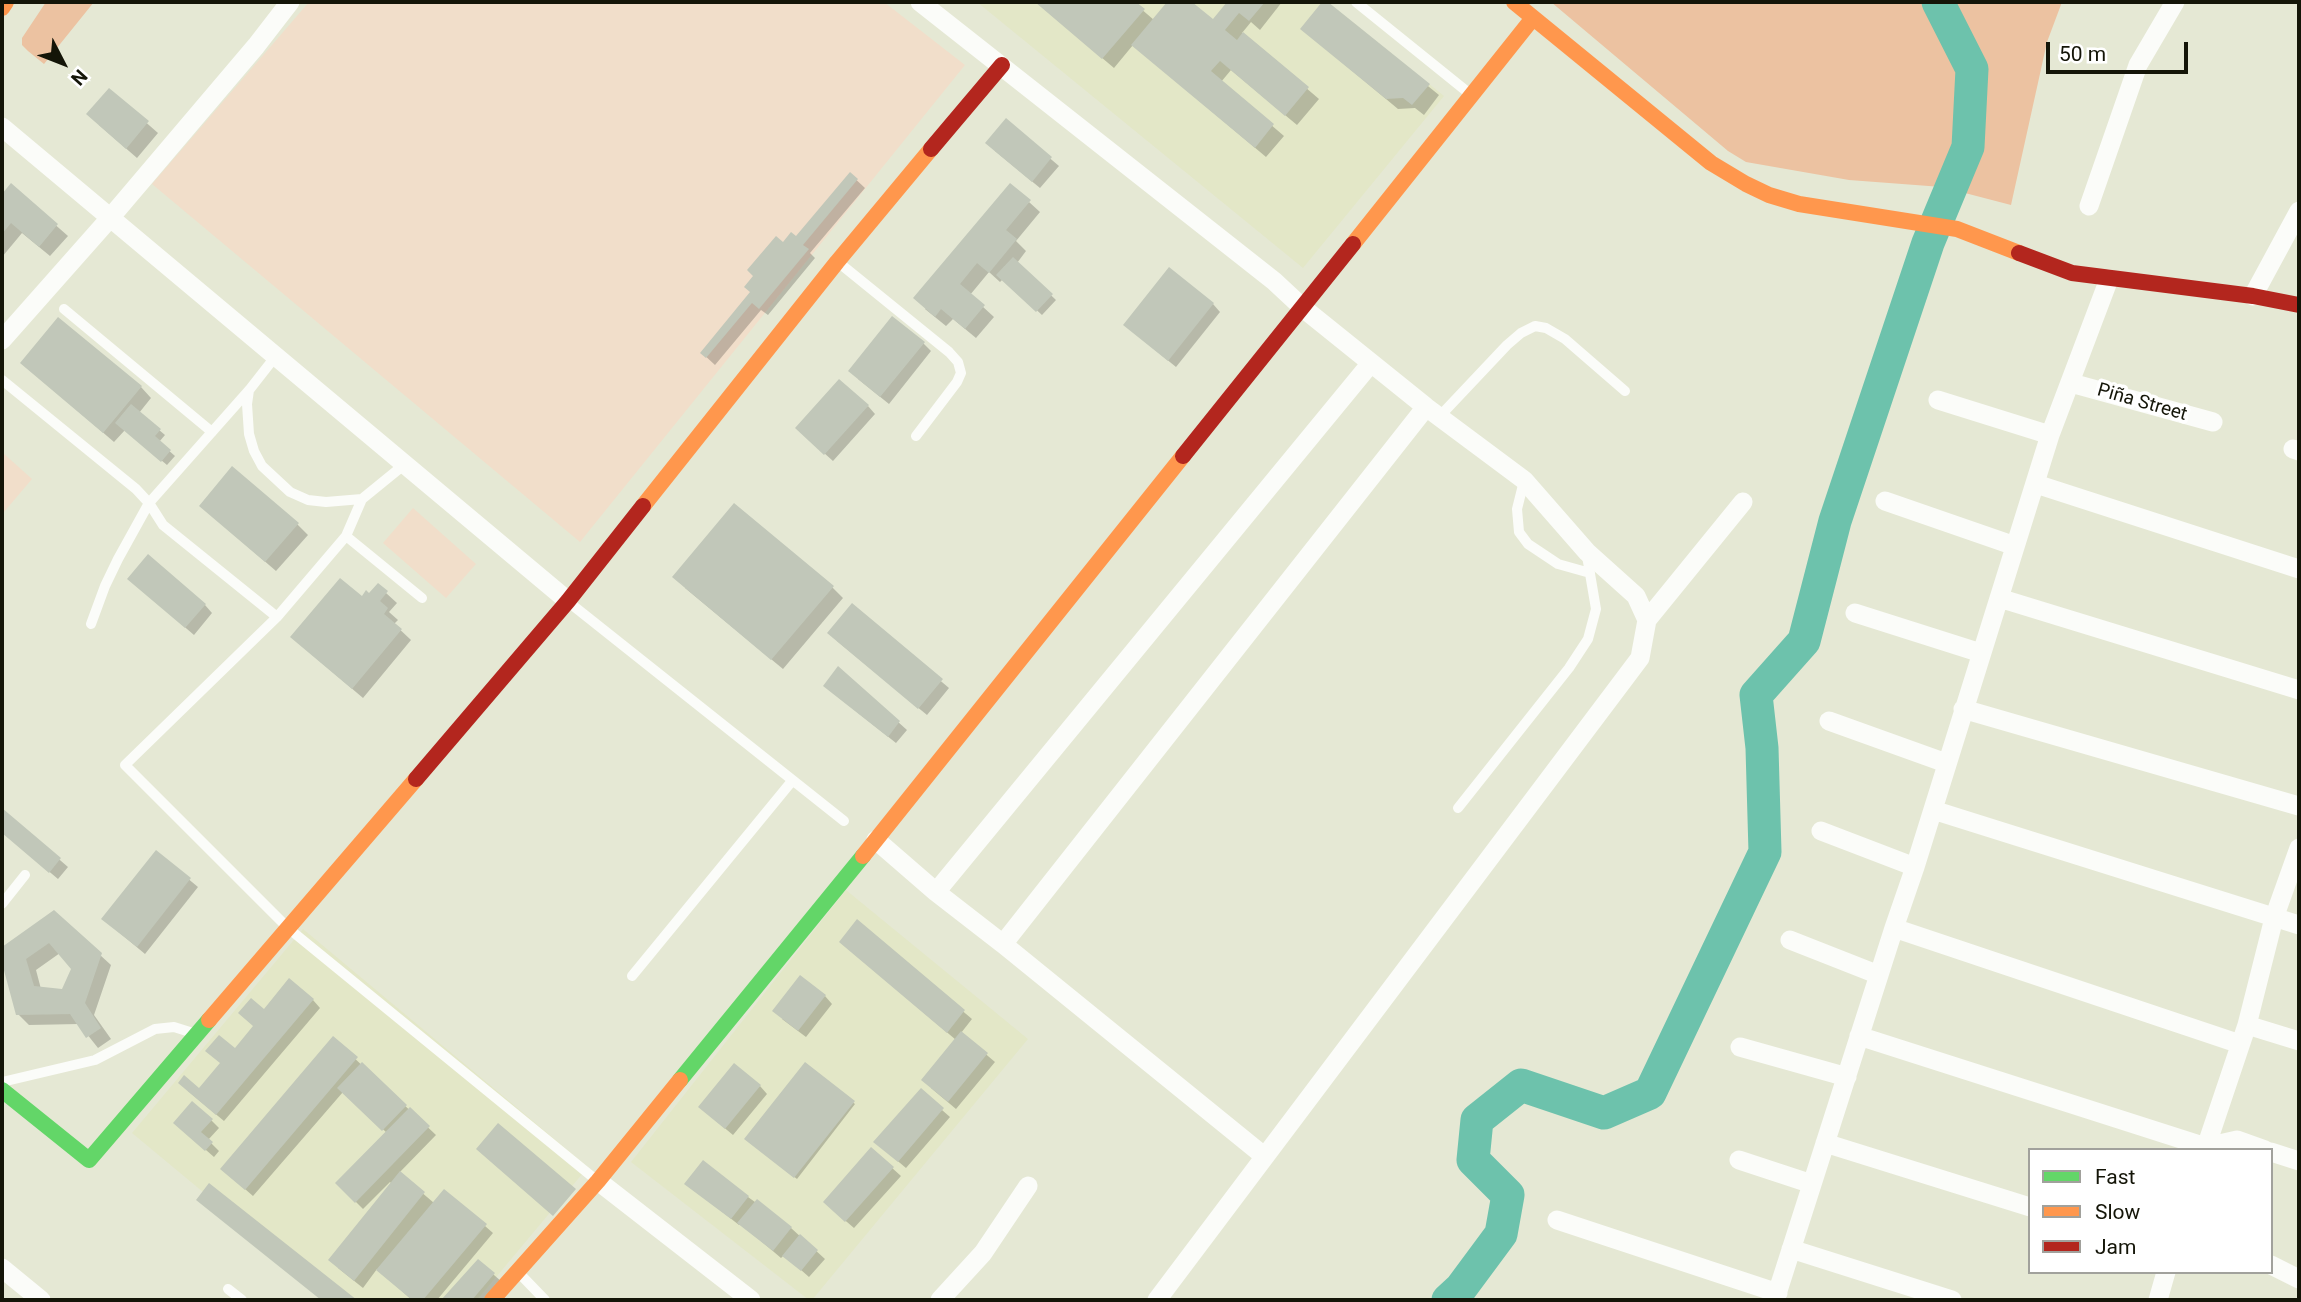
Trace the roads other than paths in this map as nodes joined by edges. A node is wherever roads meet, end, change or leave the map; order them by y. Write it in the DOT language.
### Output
graph roads {
  1 [pos="6,2"];
  2 [pos="290,2"];
  3 [pos="920,2"];
  4 [pos="1356,2"];
  5 [pos="1514,2"];
  6 [pos="2175,2"];
  7 [pos="2,8"];
  8 [pos="1532,18"];
  9 [pos="1002,65"];
  10 [pos="1470,94"];
  11 [pos="2,127"];
  12 [pos="2089,206"];
  13 [pos="2299,211"];
  14 [pos="110,218"];
  15 [pos="837,262"];
  16 [pos="2109,279"];
  17 [pos="2253,296"];
  18 [pos="2299,305"];
  19 [pos="1303,308"];
  20 [pos="64,309"];
  21 [pos="2,340"];
  22 [pos="275,357"];
  23 [pos="1371,363"];
  24 [pos="2,380"];
  25 [pos="2071,383"];
  26 [pos="250,390"];
  27 [pos="1625,391"];
  28 [pos="1938,400"];
  29 [pos="1433,411"];
  30 [pos="2213,422"];
  31 [pos="212,432"];
  32 [pos="2050,435"];
  33 [pos="916,436"];
  34 [pos="405,464"];
  35 [pos="1524,480"];
  36 [pos="2036,484"];
  37 [pos="362,499"];
  38 [pos="1885,501"];
  39 [pos="1743,502"];
  40 [pos="149,503"];
  41 [pos="346,536"];
  42 [pos="2015,547"];
  43 [pos="1587,552"];
  44 [pos="2299,569"];
  45 [pos="1590,573"];
  46 [pos="422,598"];
  47 [pos="1998,598"];
  48 [pos="568,601"];
  49 [pos="1855,613"];
  50 [pos="277,617"];
  51 [pos="1647,620"];
  52 [pos="91,624"];
  53 [pos="1981,653"];
  54 [pos="2299,690"];
  55 [pos="1963,709"];
  56 [pos="1829,721"];
  57 [pos="1946,763"];
  58 [pos="792,781"];
  59 [pos="2299,806"];
  60 [pos="1458,808"];
  61 [pos="1933,810"];
  62 [pos="844,821"];
  63 [pos="1821,831"];
  64 [pos="876,840"];
  65 [pos="2299,848"];
  66 [pos="1915,867"];
  67 [pos="25,875"];
  68 [pos="936,892"];
  69 [pos="2,904"];
  70 [pos="2274,918"];
  71 [pos="2299,925"];
  72 [pos="288,928"];
  73 [pos="1894,928"];
  74 [pos="1790,940"];
  75 [pos="1003,944"];
  76 [pos="1879,975"];
  77 [pos="632,976"];
  78 [pos="2247,1025"];
  79 [pos="197,1034"];
  80 [pos="1859,1036"];
  81 [pos="2299,1041"];
  82 [pos="2240,1044"];
  83 [pos="1740,1047"];
  84 [pos="1847,1077"];
  85 [pos="2,1083"];
  86 [pos="2,1090"];
  87 [pos="1825,1143"];
  88 [pos="2203,1148"];
  89 [pos="2206,1148"];
  90 [pos="2209,1148"];
  91 [pos="2259,1148"];
  92 [pos="2273,1153"];
  93 [pos="1264,1156"];
  94 [pos="1739,1160"];
  95 [pos="2299,1161"];
  96 [pos="598,1181"];
  97 [pos="1812,1184"];
  98 [pos="1028,1186"];
  99 [pos="2028,1206"];
  100 [pos="1557,1220"];
  101 [pos="1791,1249"];
  102 [pos="2273,1266"];
  103 [pos="2,1268"];
  104 [pos="517,1271"];
  105 [pos="2165,1274"];
  106 [pos="2299,1279"];
  107 [pos="228,1289"];
  108 [pos="1777,1296"];
  109 [pos="41,1300"];
  110 [pos="242,1300"];
  111 [pos="492,1300"];
  112 [pos="545,1300"];
  113 [pos="751,1300"];
  114 [pos="940,1300"];
  115 [pos="1157,1300"];
  116 [pos="1952,1300"];
  117 [pos="2158,1300"];
  1 -- 7 [label="street"];
  2 -- 14 [label="street"];
  3 -- 9 [label="street"];
  4 -- 10 [label="lane"];
  5 -- 8 [label="street"];
  6 -- 12 [label="street"];
  8 -- 10 [label="street"];
  8 -- 16 [label="street"];
  9 -- 15 [label="street"];
  9 -- 19 [label="street"];
  10 -- 19 [label="street"];
  11 -- 14 [label="street"];
  13 -- 17 [label="street"];
  14 -- 21 [label="street"];
  14 -- 22 [label="street"];
  15 -- 33 [label="lane"];
  15 -- 48 [label="street"];
  16 -- 17 [label="street"];
  16 -- 25 [label="street"];
  17 -- 18 [label="street"];
  19 -- 23 [label="street"];
  19 -- 64 [label="street"];
  20 -- 31 [label="lane"];
  22 -- 26 [label="lane"];
  22 -- 34 [label="street"];
  23 -- 29 [label="street"];
  23 -- 68 [label="street"];
  24 -- 40 [label="lane"];
  25 -- 30 [label="street, Piña Street"];
  25 -- 32 [label="street"];
  26 -- 31 [label="lane"];
  26 -- 37 [label="lane"];
  27 -- 29 [label="lane"];
  28 -- 32 [label="street"];
  29 -- 35 [label="street"];
  29 -- 75 [label="street"];
  31 -- 40 [label="lane"];
  32 -- 36 [label="street"];
  34 -- 37 [label="lane"];
  34 -- 48 [label="street"];
  35 -- 43 [label="street"];
  35 -- 45 [label="lane"];
  36 -- 42 [label="street"];
  36 -- 44 [label="street"];
  37 -- 41 [label="lane"];
  38 -- 42 [label="street"];
  39 -- 51 [label="street"];
  40 -- 50 [label="lane"];
  40 -- 52 [label="lane"];
  41 -- 46 [label="lane"];
  41 -- 50 [label="lane"];
  42 -- 47 [label="street"];
  43 -- 45 [label="lane"];
  43 -- 51 [label="street"];
  45 -- 60 [label="lane"];
  47 -- 53 [label="street"];
  47 -- 54 [label="street"];
  48 -- 58 [label="lane"];
  48 -- 72 [label="street"];
  49 -- 53 [label="street"];
  50 -- 72 [label="lane"];
  51 -- 93 [label="street"];
  53 -- 55 [label="street"];
  55 -- 57 [label="street"];
  55 -- 59 [label="street"];
  56 -- 57 [label="street"];
  57 -- 61 [label="street"];
  58 -- 62 [label="lane"];
  58 -- 77 [label="lane"];
  61 -- 66 [label="street"];
  61 -- 70 [label="street"];
  63 -- 66 [label="street"];
  64 -- 68 [label="street"];
  64 -- 96 [label="street"];
  65 -- 70 [label="street"];
  66 -- 73 [label="street"];
  67 -- 69 [label="lane"];
  68 -- 75 [label="street"];
  70 -- 71 [label="street"];
  70 -- 78 [label="street"];
  72 -- 79 [label="street"];
  72 -- 96 [label="lane"];
  73 -- 76 [label="street"];
  73 -- 82 [label="street"];
  74 -- 76 [label="street"];
  75 -- 93 [label="street"];
  76 -- 80 [label="street"];
  78 -- 81 [label="street"];
  78 -- 82 [label="street"];
  79 -- 85 [label="lane"];
  79 -- 86 [label="street"];
  80 -- 84 [label="street"];
  80 -- 88 [label="street"];
  82 -- 89 [label="street"];
  83 -- 84 [label="street"];
  84 -- 87 [label="street"];
  87 -- 97 [label="street"];
  87 -- 99 [label="street"];
  90 -- 91 [label="street"];
  92 -- 95 [label="street"];
  93 -- 115 [label="street"];
  94 -- 97 [label="street"];
  96 -- 104 [label="street"];
  96 -- 113 [label="street"];
  97 -- 101 [label="street"];
  98 -- 114 [label="street"];
  100 -- 108 [label="street"];
  101 -- 108 [label="street"];
  101 -- 116 [label="street"];
  102 -- 106 [label="street"];
  103 -- 109 [label="street"];
  104 -- 111 [label="street"];
  104 -- 112 [label="lane"];
  105 -- 117 [label="street"];
  107 -- 110 [label="lane"];
}
